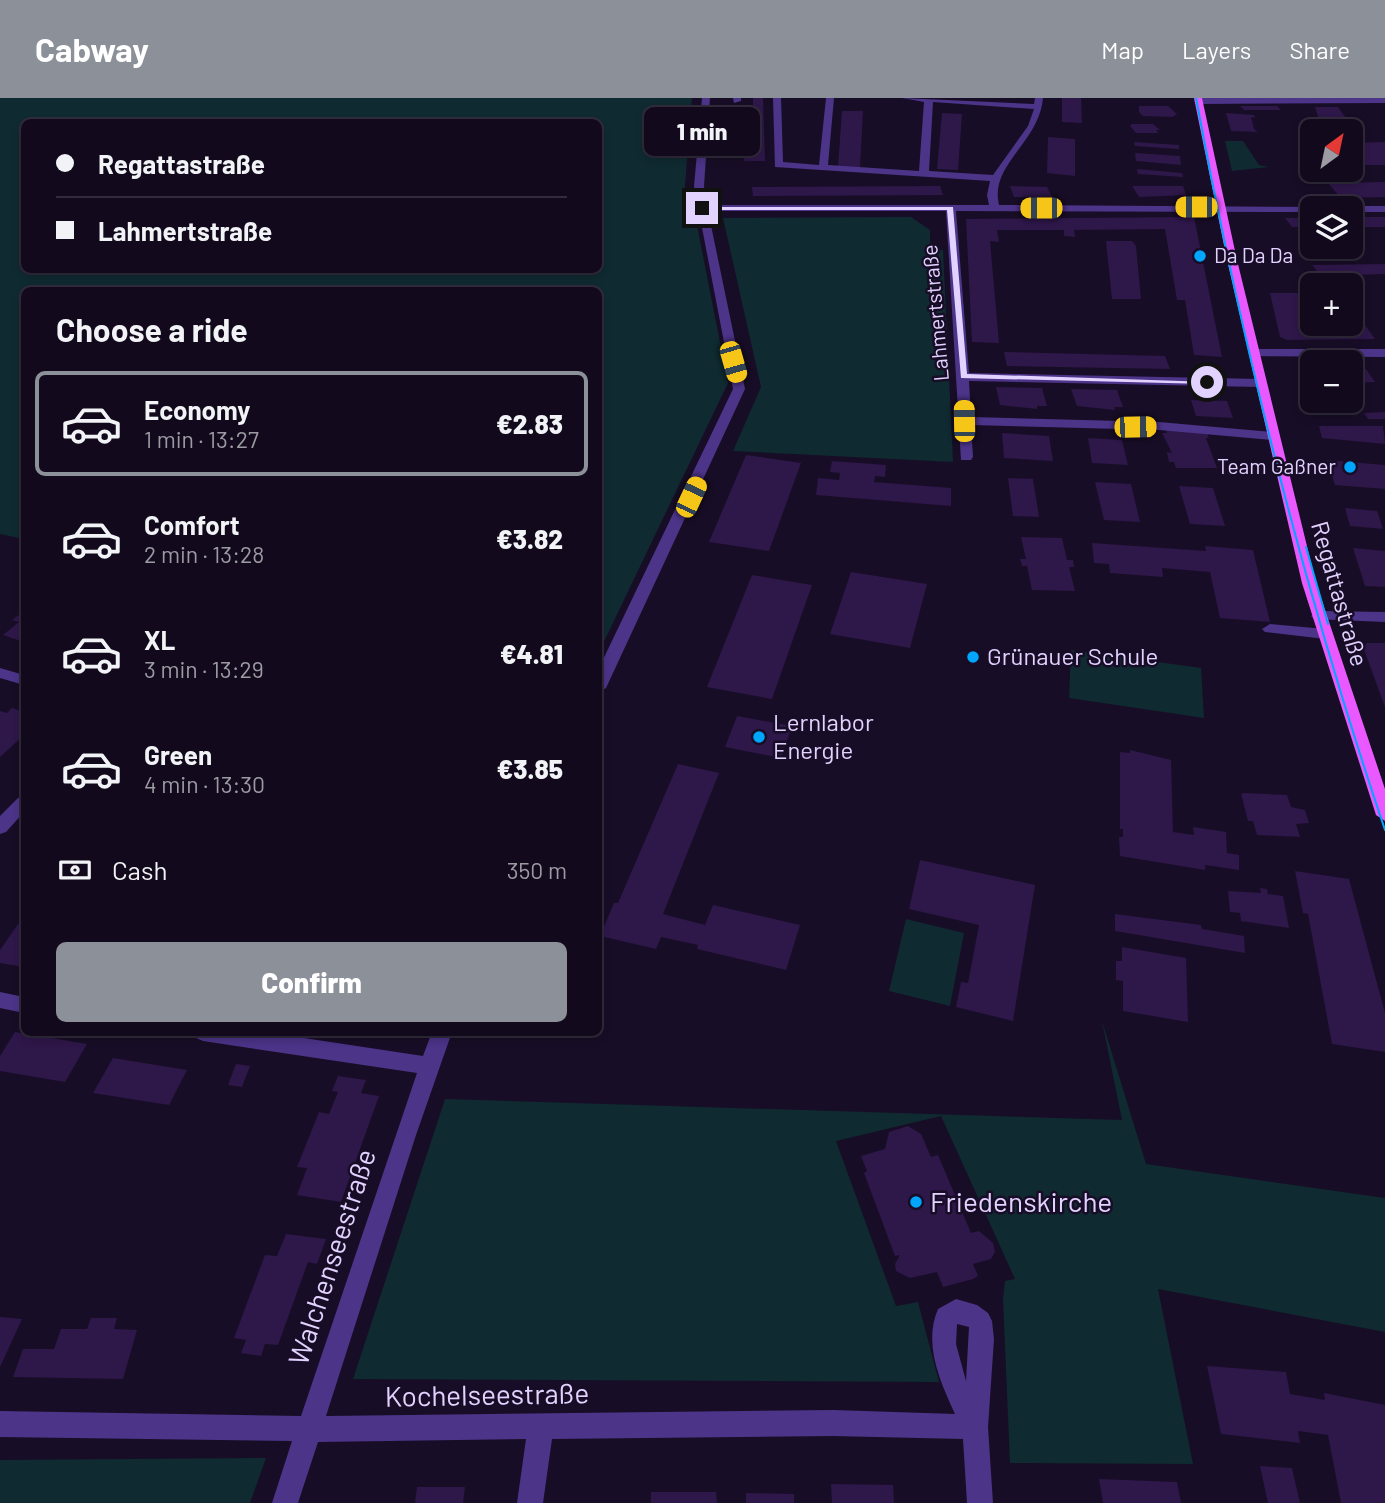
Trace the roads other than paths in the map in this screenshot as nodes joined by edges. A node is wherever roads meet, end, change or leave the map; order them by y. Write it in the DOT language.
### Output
graph roads {
  1 [pos="706,98"];
  2 [pos="778,98"];
  3 [pos="830,98"];
  4 [pos="906,98"];
  5 [pos="1198,99"];
  6 [pos="929,100"];
  7 [pos="1385,100"];
  8 [pos="1039,103"];
  9 [pos="823,169"];
  10 [pos="924,174"];
  11 [pos="996,178"];
  12 [pos="702,208"];
  13 [pos="951,208"];
  14 [pos="995,208"];
  15 [pos="1221,209"];
  16 [pos="1300,209"];
  17 [pos="1363,209"];
  18 [pos="1385,209"];
  19 [pos="1385,353"];
  20 [pos="1254,354"];
  21 [pos="963,377"];
  22 [pos="1260,383"];
  23 [pos="964,421"];
  24 [pos="1273,436"];
  25 [pos="965,457"];
  26 [pos="1319,616"];
  27 [pos="1385,617"];
  28 [pos="1270,629"];
  29 [pos="1325,634"];
  30 [pos="0,673"];
  31 [pos="21,679"];
  32 [pos="602,680"];
  33 [pos="21,805"];
  34 [pos="1385,814"];
  35 [pos="0,827"];
  36 [pos="0,1000"];
  37 [pos="21,1004"];
  38 [pos="230,1036"];
  39 [pos="441,1036"];
  40 [pos="430,1066"];
  41 [pos="0,1424"];
  42 [pos="541,1426"];
  43 [pos="309,1429"];
  44 [pos="285,1503"];
  45 [pos="530,1503"];
  46 [pos="981,1503"];
  1 -- 12 [label="street"];
  2 -- 9 [label="street"];
  3 -- 9 [label="street"];
  4 -- 6 [label="street"];
  5 -- 7 [label="street"];
  5 -- 15 [label="main road, Regattastraße"];
  6 -- 8 [label="street"];
  6 -- 10 [label="street"];
  8 -- 11 [label="street"];
  9 -- 10 [label="street"];
  10 -- 11 [label="street"];
  11 -- 14 [label="street"];
  12 -- 13 [label="street, Lahmertstraße"];
  12 -- 32 [label="street"];
  13 -- 14 [label="street, Lahmertstraße"];
  13 -- 21 [label="street, Lahmertstraße"];
  14 -- 15 [label="street, Lahmertstraße"];
  15 -- 16 [label="street"];
  15 -- 20 [label="main road, Regattastraße"];
  17 -- 18 [label="street"];
  19 -- 20 [label="street"];
  20 -- 22 [label="main road, Regattastraße"];
  21 -- 22 [label="street"];
  21 -- 23 [label="street, Lahmertstraße"];
  22 -- 24 [label="main road, Regattastraße"];
  23 -- 24 [label="street"];
  23 -- 25 [label="street, Lahmertstraße"];
  24 -- 26 [label="main road, Regattastraße"];
  26 -- 27 [label="street"];
  26 -- 29 [label="main road, Regattastraße"];
  28 -- 29 [label="street"];
  29 -- 34 [label="main road, Regattastraße"];
  30 -- 31 [label="street"];
  33 -- 35 [label="street"];
  36 -- 37 [label="street"];
  38 -- 40 [label="street"];
  39 -- 40 [label="street, Walchenseestraße"];
  40 -- 43 [label="street, Walchenseestraße"];
  41 -- 43 [label="street, Kochelseestraße"];
  42 -- 43 [label="street, Kochelseestraße"];
  42 -- 45 [label="street"];
  42 -- 46 [label="street, Kochelseestraße"];
  43 -- 44 [label="street, Walchenseestraße"];
}
